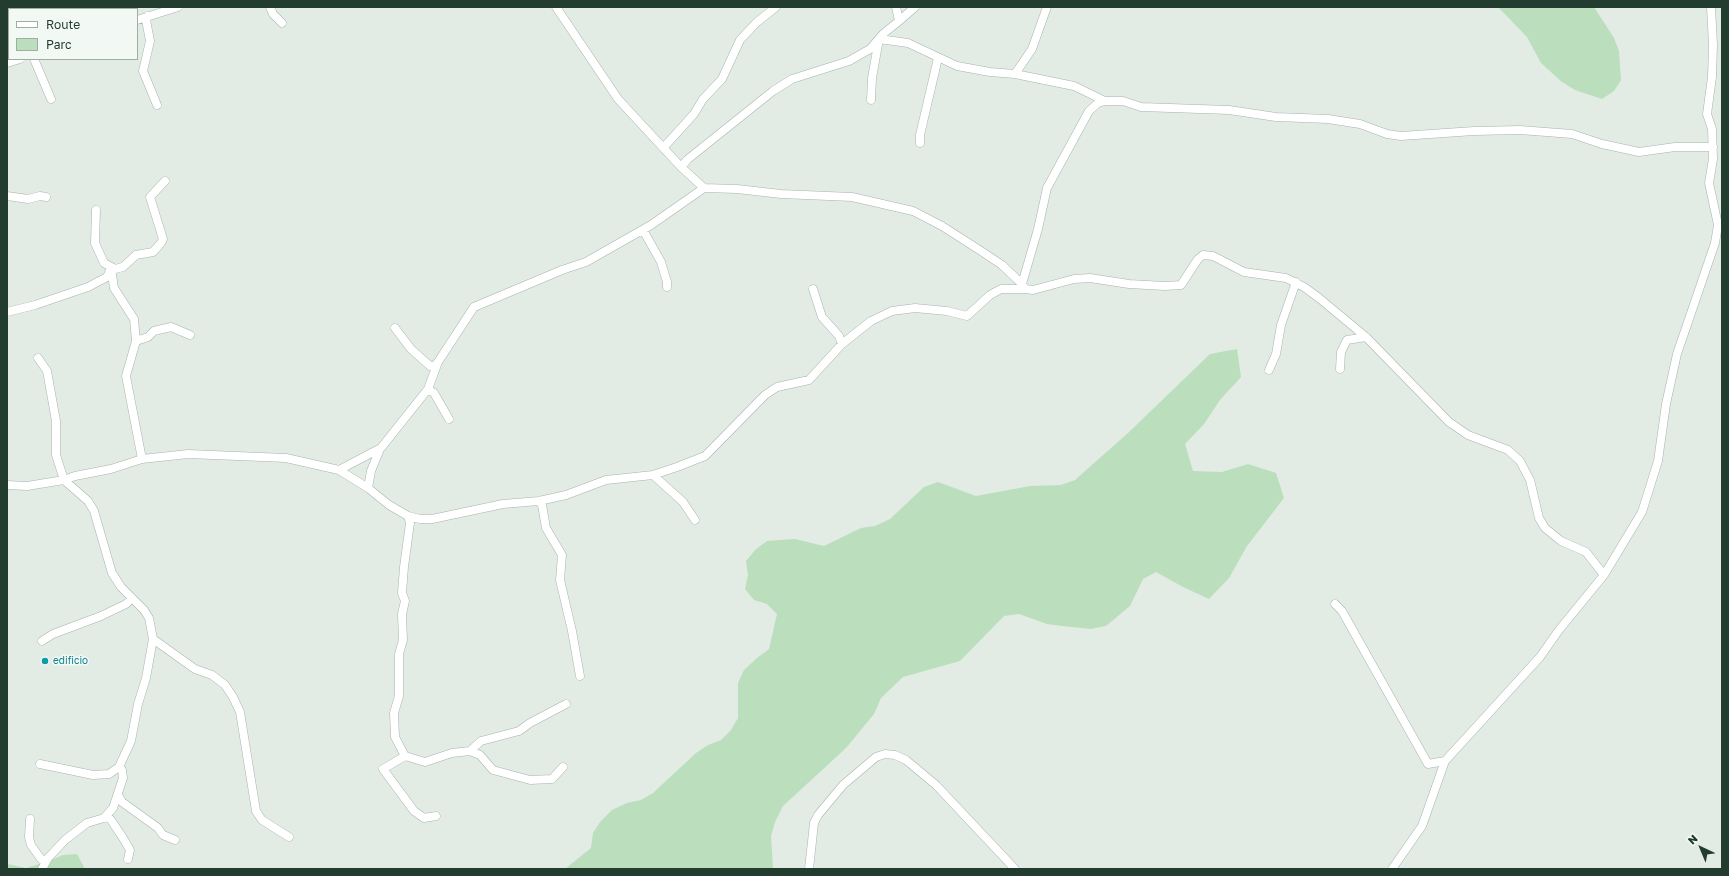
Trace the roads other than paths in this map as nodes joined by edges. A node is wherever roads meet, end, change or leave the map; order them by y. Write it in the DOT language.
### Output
graph roads {
  1 [pos="178,7"];
  2 [pos="270,7"];
  3 [pos="556,7"];
  4 [pos="776,7"];
  5 [pos="896,7"];
  6 [pos="915,7"];
  7 [pos="1047,7"];
  8 [pos="1711,7"];
  9 [pos="148,16"];
  10 [pos="138,20"];
  11 [pos="900,21"];
  12 [pos="282,23"];
  13 [pos="879,39"];
  14 [pos="938,58"];
  15 [pos="34,60"];
  16 [pos="1015,74"];
  17 [pos="51,99"];
  18 [pos="871,100"];
  19 [pos="1105,101"];
  20 [pos="157,105"];
  21 [pos="920,143"];
  22 [pos="664,146"];
  23 [pos="1713,147"];
  24 [pos="681,167"];
  25 [pos="165,181"];
  26 [pos="704,188"];
  27 [pos="7,196"];
  28 [pos="46,197"];
  29 [pos="96,210"];
  30 [pos="643,230"];
  31 [pos="111,268"];
  32 [pos="1296,282"];
  33 [pos="667,287"];
  34 [pos="1023,287"];
  35 [pos="813,289"];
  36 [pos="7,312"];
  37 [pos="394,328"];
  38 [pos="190,335"];
  39 [pos="1366,337"];
  40 [pos="136,341"];
  41 [pos="842,344"];
  42 [pos="38,358"];
  43 [pos="438,362"];
  44 [pos="1340,369"];
  45 [pos="1269,370"];
  46 [pos="428,388"];
  47 [pos="448,419"];
  48 [pos="381,448"];
  49 [pos="142,459"];
  50 [pos="340,470"];
  51 [pos="653,475"];
  52 [pos="64,480"];
  53 [pos="7,485"];
  54 [pos="368,488"];
  55 [pos="539,501"];
  56 [pos="408,516"];
  57 [pos="695,520"];
  58 [pos="1604,575"];
  59 [pos="132,598"];
  60 [pos="1335,604"];
  61 [pos="154,639"];
  62 [pos="42,641"];
  63 [pos="580,676"];
  64 [pos="566,704"];
  65 [pos="470,752"];
  66 [pos="405,756"];
  67 [pos="1445,761"];
  68 [pos="40,764"];
  69 [pos="119,767"];
  70 [pos="563,767"];
  71 [pos="118,795"];
  72 [pos="436,816"];
  73 [pos="104,818"];
  74 [pos="30,819"];
  75 [pos="290,837"];
  76 [pos="175,840"];
  77 [pos="48,858"];
  78 [pos="128,859"];
  79 [pos="42,869"];
  80 [pos="809,869"];
  81 [pos="1016,869"];
  82 [pos="1392,869"];
  1 -- 9 [label="street"];
  2 -- 12 [label="street"];
  3 -- 22 [label="street"];
  4 -- 22 [label="street"];
  5 -- 11 [label="street"];
  6 -- 11 [label="street"];
  7 -- 16 [label="street"];
  8 -- 23 [label="street"];
  9 -- 10 [label="street"];
  9 -- 20 [label="street"];
  11 -- 13 [label="street"];
  13 -- 14 [label="street"];
  13 -- 18 [label="street"];
  13 -- 24 [label="street"];
  14 -- 16 [label="street"];
  14 -- 21 [label="street"];
  15 -- 17 [label="street"];
  16 -- 19 [label="street"];
  19 -- 23 [label="street"];
  19 -- 34 [label="street"];
  22 -- 24 [label="street"];
  23 -- 58 [label="street"];
  24 -- 26 [label="street"];
  25 -- 31 [label="street"];
  26 -- 30 [label="street"];
  26 -- 34 [label="street"];
  27 -- 28 [label="street"];
  29 -- 31 [label="street"];
  30 -- 33 [label="street"];
  30 -- 43 [label="street"];
  31 -- 36 [label="street"];
  31 -- 40 [label="street"];
  32 -- 34 [label="street"];
  32 -- 39 [label="street"];
  32 -- 45 [label="street"];
  34 -- 41 [label="street"];
  35 -- 41 [label="street"];
  37 -- 43 [label="street"];
  38 -- 40 [label="street"];
  39 -- 44 [label="street"];
  39 -- 58 [label="street"];
  40 -- 49 [label="street"];
  41 -- 51 [label="street"];
  42 -- 52 [label="street"];
  43 -- 46 [label="street"];
  46 -- 47 [label="street"];
  46 -- 48 [label="street"];
  48 -- 50 [label="street"];
  48 -- 54 [label="street"];
  49 -- 50 [label="street"];
  49 -- 52 [label="street"];
  50 -- 54 [label="street"];
  51 -- 55 [label="street"];
  51 -- 57 [label="street"];
  52 -- 53 [label="street"];
  52 -- 59 [label="street"];
  54 -- 56 [label="street"];
  55 -- 56 [label="street"];
  55 -- 63 [label="street"];
  56 -- 66 [label="street"];
  58 -- 67 [label="street"];
  59 -- 61 [label="street"];
  59 -- 62 [label="street"];
  60 -- 67 [label="street"];
  61 -- 69 [label="street"];
  61 -- 75 [label="street"];
  64 -- 65 [label="street"];
  65 -- 66 [label="street"];
  65 -- 70 [label="street"];
  66 -- 72 [label="street"];
  67 -- 82 [label="street"];
  68 -- 69 [label="street"];
  69 -- 71 [label="street"];
  71 -- 73 [label="street"];
  71 -- 76 [label="street"];
  73 -- 77 [label="street"];
  73 -- 78 [label="street"];
  74 -- 77 [label="street"];
  77 -- 79 [label="street"];
  80 -- 81 [label="street"];
}
